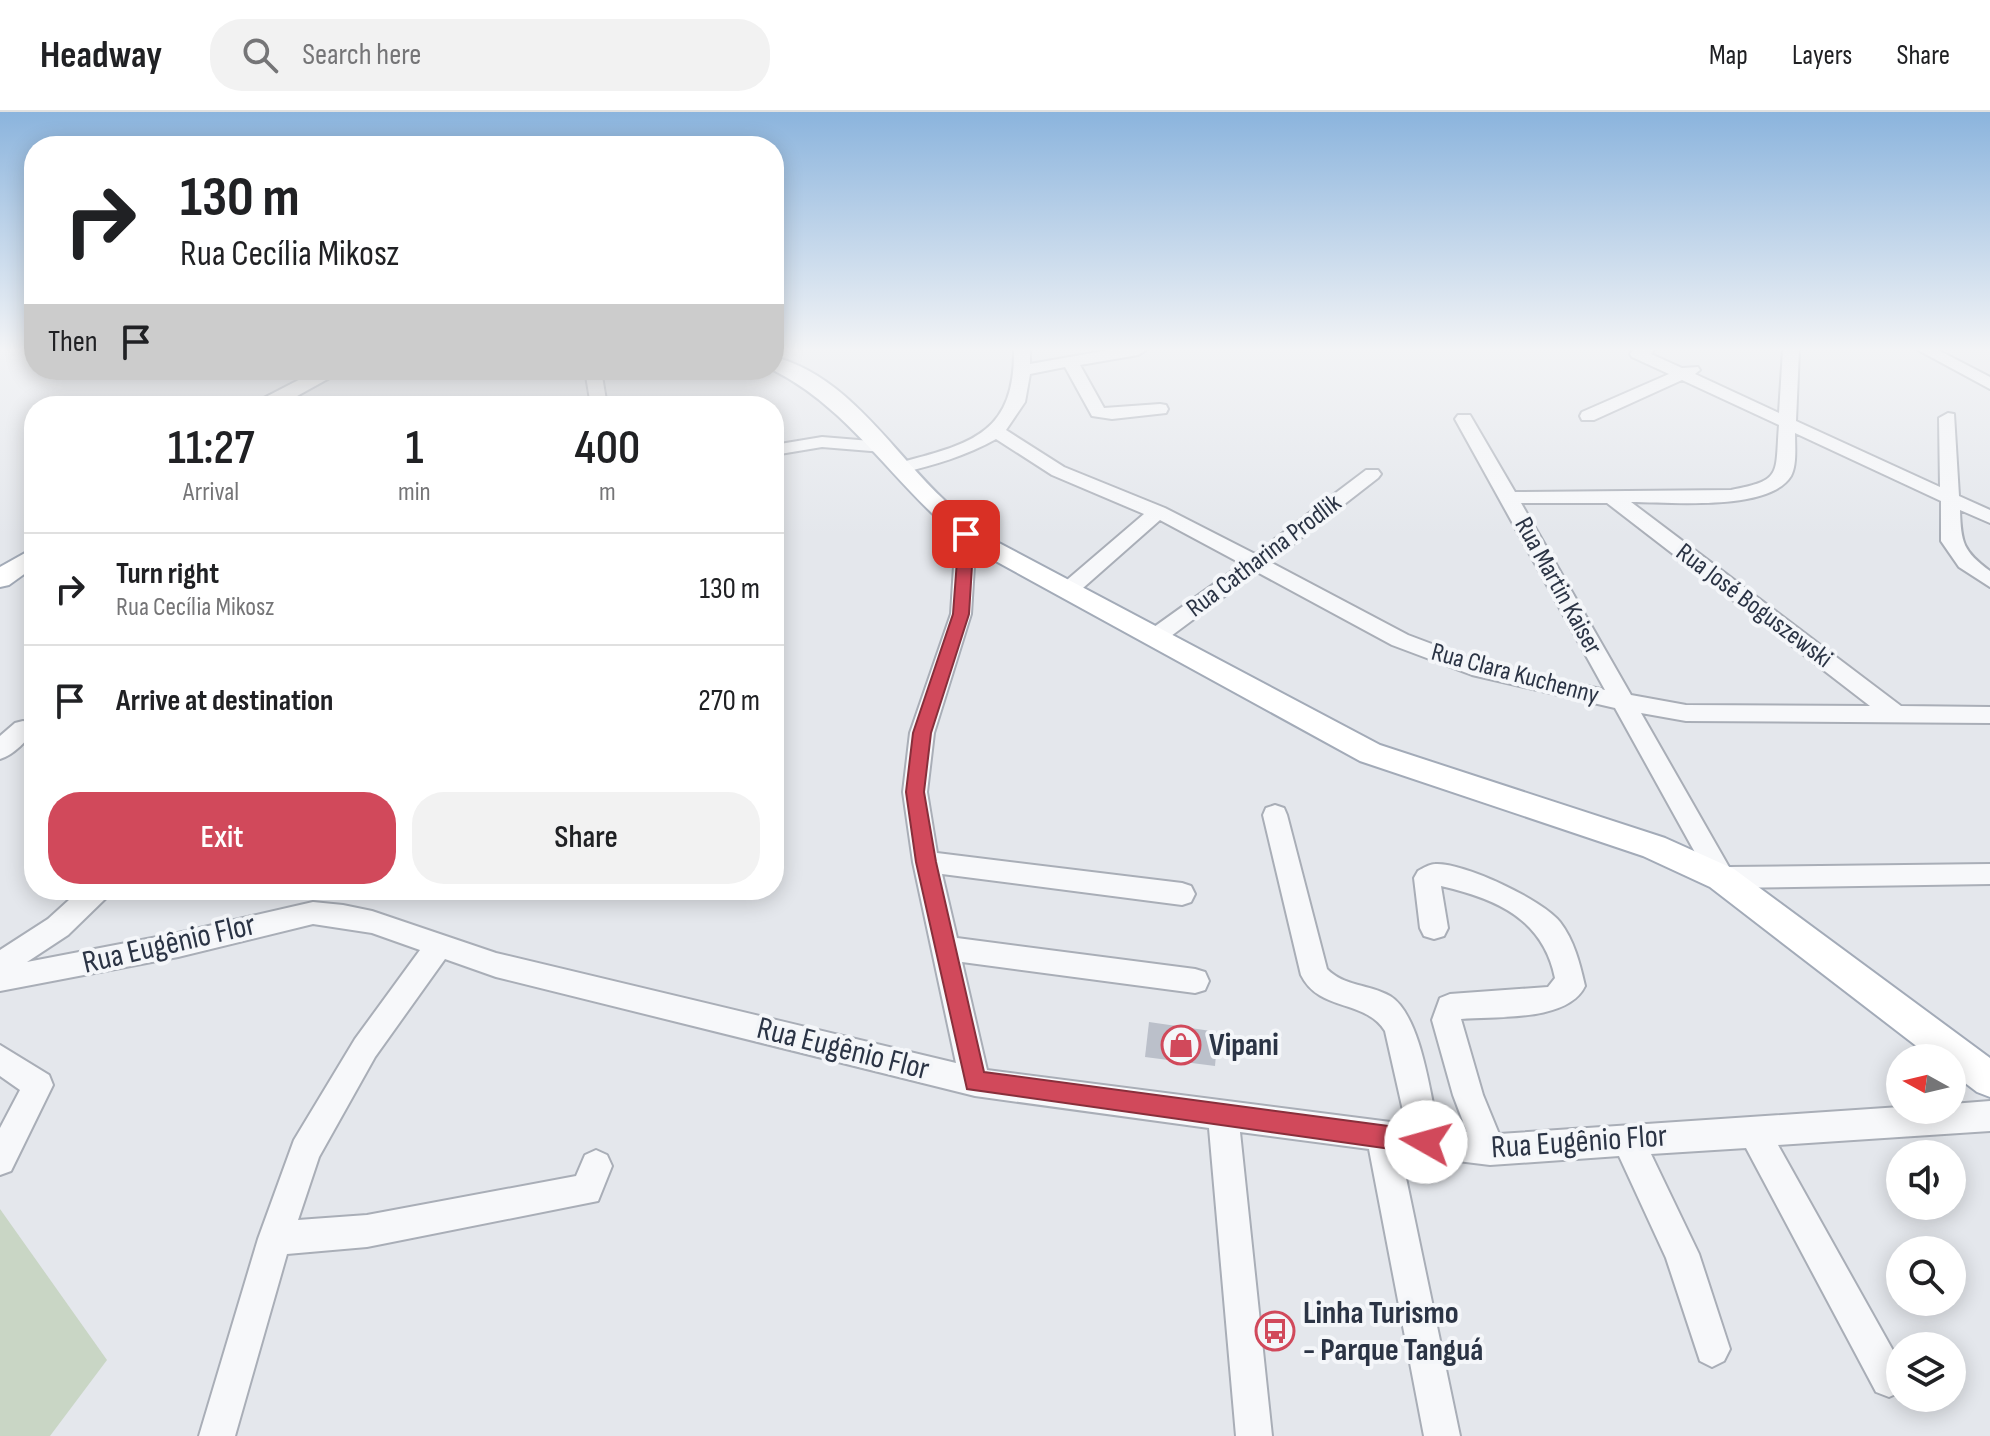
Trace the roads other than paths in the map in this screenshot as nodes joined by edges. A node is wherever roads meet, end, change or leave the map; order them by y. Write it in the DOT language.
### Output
graph roads {
  1 [pos="847,412"];
  2 [pos="1010,412"];
  3 [pos="1098,412"];
  4 [pos="1133,412"];
  5 [pos="1597,412"];
  6 [pos="1774,412"];
  7 [pos="1787,412"];
  8 [pos="1588,416"];
  9 [pos="1787,418"];
  10 [pos="1948,418"];
  11 [pos="1464,419"];
  12 [pos="997,432"];
  13 [pos="784,448"];
  14 [pos="892,458"];
  15 [pos="1372,474"];
  16 [pos="1949,493"];
  17 [pos="1508,498"];
  18 [pos="1613,498"];
  19 [pos="1990,506"];
  20 [pos="1158,512"];
  21 [pos="1990,517"];
  22 [pos="966,534"];
  23 [pos="24,563"];
  24 [pos="1256,564"];
  25 [pos="0,579"];
  26 [pos="1990,581"];
  27 [pos="1068,590"];
  28 [pos="1155,637"];
  29 [pos="1623,702"];
  30 [pos="1896,714"];
  31 [pos="1990,715"];
  32 [pos="23,729"];
  33 [pos="0,750"];
  34 [pos="1275,815"];
  35 [pos="926,862"];
  36 [pos="1990,874"];
  37 [pos="1722,878"];
  38 [pos="1182,894"];
  39 [pos="86,900"];
  40 [pos="1434,928"];
  41 [pos="439,946"];
  42 [pos="945,948"];
  43 [pos="0,965"];
  44 [pos="0,979"];
  45 [pos="1195,981"];
  46 [pos="0,1059"];
  47 [pos="1990,1080"];
  48 [pos="975,1082"];
  49 [pos="1223,1116"];
  50 [pos="1990,1116"];
  51 [pos="1753,1130"];
  52 [pos="1382,1137"];
  53 [pos="1627,1139"];
  54 [pos="1426,1142"];
  55 [pos="1490,1150"];
  56 [pos="0,1160"];
  57 [pos="596,1166"];
  58 [pos="275,1239"];
  59 [pos="1712,1349"];
  60 [pos="1886,1374"];
  61 [pos="217,1436"];
  62 [pos="1254,1436"];
  63 [pos="1442,1436"];
  1 -- 14 [label="main road"];
  2 -- 12 [label="street"];
  3 -- 4 [label="street"];
  5 -- 8 [label="street"];
  6 -- 9 [label="street"];
  7 -- 9 [label="street"];
  9 -- 16 [label="street"];
  9 -- 18 [label="street"];
  10 -- 16 [label="street"];
  11 -- 17 [label="street, Rua Martin Kaiser"];
  12 -- 14 [label="street"];
  12 -- 20 [label="street, Rua Clara Kuchenny"];
  13 -- 14 [label="street"];
  14 -- 22 [label="main road"];
  15 -- 24 [label="street, Rua Catharina Prodlik"];
  16 -- 19 [label="street"];
  16 -- 21 [label="street"];
  16 -- 26 [label="street"];
  17 -- 18 [label="street"];
  17 -- 29 [label="street, Rua Martin Kaiser"];
  18 -- 30 [label="street, Rua José Boguszewski"];
  20 -- 24 [label="street, Rua Clara Kuchenny"];
  20 -- 27 [label="street"];
  22 -- 27 [label="main road"];
  22 -- 35 [label="street"];
  23 -- 25 [label="main road"];
  24 -- 28 [label="street, Rua Catharina Prodlik"];
  24 -- 29 [label="street, Rua Clara Kuchenny"];
  27 -- 28 [label="main road"];
  28 -- 37 [label="main road"];
  29 -- 30 [label="street, Rua Clara Kuchenny"];
  29 -- 37 [label="street, Rua Martin Kaiser"];
  30 -- 31 [label="street, Rua Clara Kuchenny"];
  32 -- 33 [label="street"];
  34 -- 54 [label="street"];
  35 -- 38 [label="street"];
  35 -- 42 [label="street"];
  36 -- 37 [label="street"];
  37 -- 47 [label="main road"];
  39 -- 43 [label="street"];
  40 -- 55 [label="street"];
  41 -- 44 [label="street, Rua Eugênio Flor"];
  41 -- 48 [label="street, Rua Eugênio Flor"];
  41 -- 58 [label="street"];
  42 -- 45 [label="street"];
  42 -- 48 [label="street"];
  46 -- 56 [label="street"];
  48 -- 49 [label="street, Rua Eugênio Flor"];
  49 -- 52 [label="street, Rua Eugênio Flor"];
  49 -- 62 [label="street"];
  50 -- 51 [label="street, Rua Eugênio Flor"];
  51 -- 53 [label="street, Rua Eugênio Flor"];
  51 -- 60 [label="street"];
  52 -- 54 [label="street, Rua Eugênio Flor"];
  52 -- 63 [label="street"];
  53 -- 55 [label="street, Rua Eugênio Flor"];
  53 -- 59 [label="street"];
  54 -- 55 [label="street, Rua Eugênio Flor"];
  57 -- 58 [label="street"];
  58 -- 61 [label="street"];
}
